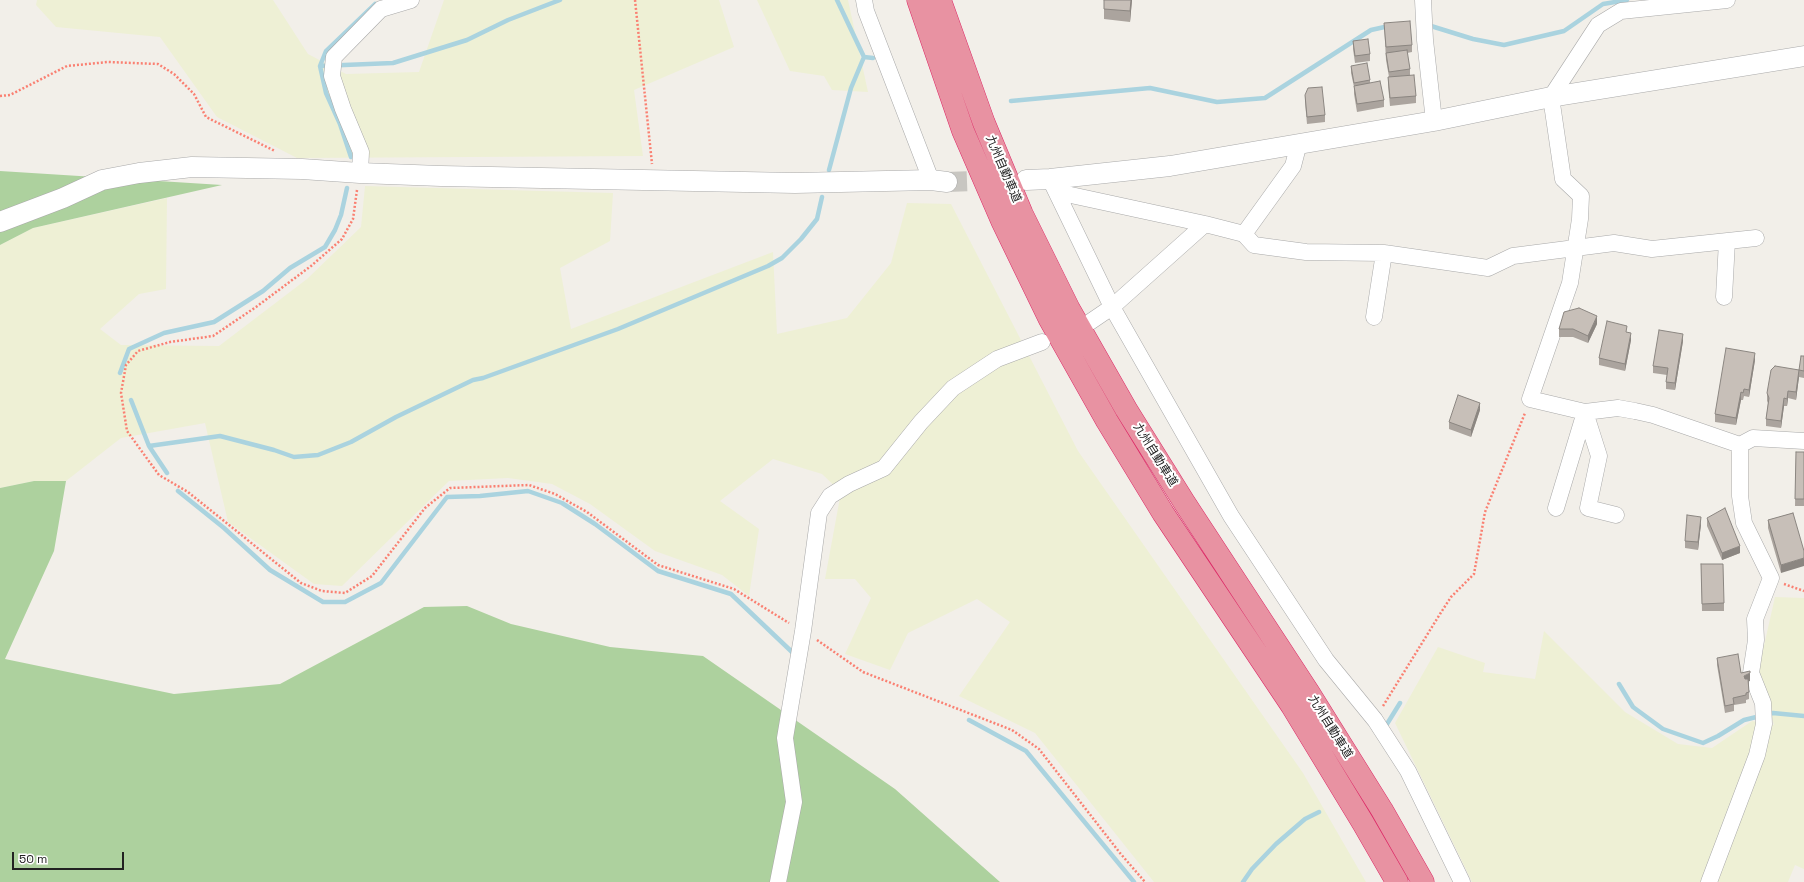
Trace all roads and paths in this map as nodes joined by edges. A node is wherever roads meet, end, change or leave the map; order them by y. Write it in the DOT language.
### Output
graph roads {
  1 [pos="411,0"];
  2 [pos="635,0"];
  3 [pos="864,0"];
  4 [pos="918,0"];
  5 [pos="940,0"];
  6 [pos="1423,0"];
  7 [pos="1727,0"];
  8 [pos="1804,56"];
  9 [pos="0,96"];
  10 [pos="1551,97"];
  11 [pos="1434,121"];
  12 [pos="1299,143"];
  13 [pos="279,154"];
  14 [pos="360,174"];
  15 [pos="654,180"];
  16 [pos="1026,180"];
  17 [pos="939,181"];
  18 [pos="1053,185"];
  19 [pos="0,222"];
  20 [pos="1205,224"];
  21 [pos="1244,234"];
  22 [pos="1756,238"];
  23 [pos="1727,241"];
  24 [pos="1574,249"];
  25 [pos="1384,253"];
  26 [pos="1724,297"];
  27 [pos="1112,307"];
  28 [pos="1374,318"];
  29 [pos="1090,322"];
  30 [pos="1042,342"];
  31 [pos="1530,399"];
  32 [pos="1585,412"];
  33 [pos="1804,441"];
  34 [pos="1740,445"];
  35 [pos="1556,508"];
  36 [pos="1616,515"];
  37 [pos="1771,578"];
  38 [pos="1804,591"];
  39 [pos="803,631"];
  40 [pos="1375,720"];
  41 [pos="778,882"];
  42 [pos="1145,882"];
  43 [pos="1396,882"];
  44 [pos="1423,882"];
  45 [pos="1462,882"];
  46 [pos="1709,882"];
  1 -- 14 [label="street"];
  2 -- 15 [label="path"];
  3 -- 17 [label="street"];
  4 -- 43 [label="highway, 九州自動車道"];
  5 -- 44 [label="highway, 九州自動車道"];
  6 -- 11 [label="street"];
  7 -- 10 [label="street"];
  8 -- 10 [label="street"];
  9 -- 13 [label="path"];
  10 -- 11 [label="street"];
  10 -- 24 [label="street"];
  11 -- 12 [label="street"];
  12 -- 18 [label="street"];
  12 -- 21 [label="street"];
  14 -- 15 [label="street"];
  14 -- 19 [label="street"];
  14 -- 39 [label="path"];
  15 -- 17 [label="street"];
  16 -- 18 [label="street"];
  18 -- 20 [label="street"];
  18 -- 27 [label="street"];
  20 -- 21 [label="street"];
  20 -- 27 [label="street"];
  21 -- 25 [label="street"];
  22 -- 23 [label="street"];
  23 -- 24 [label="street"];
  23 -- 26 [label="street"];
  24 -- 25 [label="street"];
  24 -- 31 [label="street"];
  25 -- 28 [label="street"];
  27 -- 29 [label="street"];
  27 -- 40 [label="street"];
  30 -- 39 [label="street"];
  31 -- 32 [label="street"];
  31 -- 40 [label="path"];
  32 -- 34 [label="street"];
  32 -- 35 [label="street"];
  32 -- 36 [label="street"];
  33 -- 34 [label="street"];
  34 -- 37 [label="street"];
  37 -- 38 [label="path"];
  37 -- 46 [label="street"];
  39 -- 41 [label="street"];
  39 -- 42 [label="path"];
  40 -- 45 [label="street"];
}
